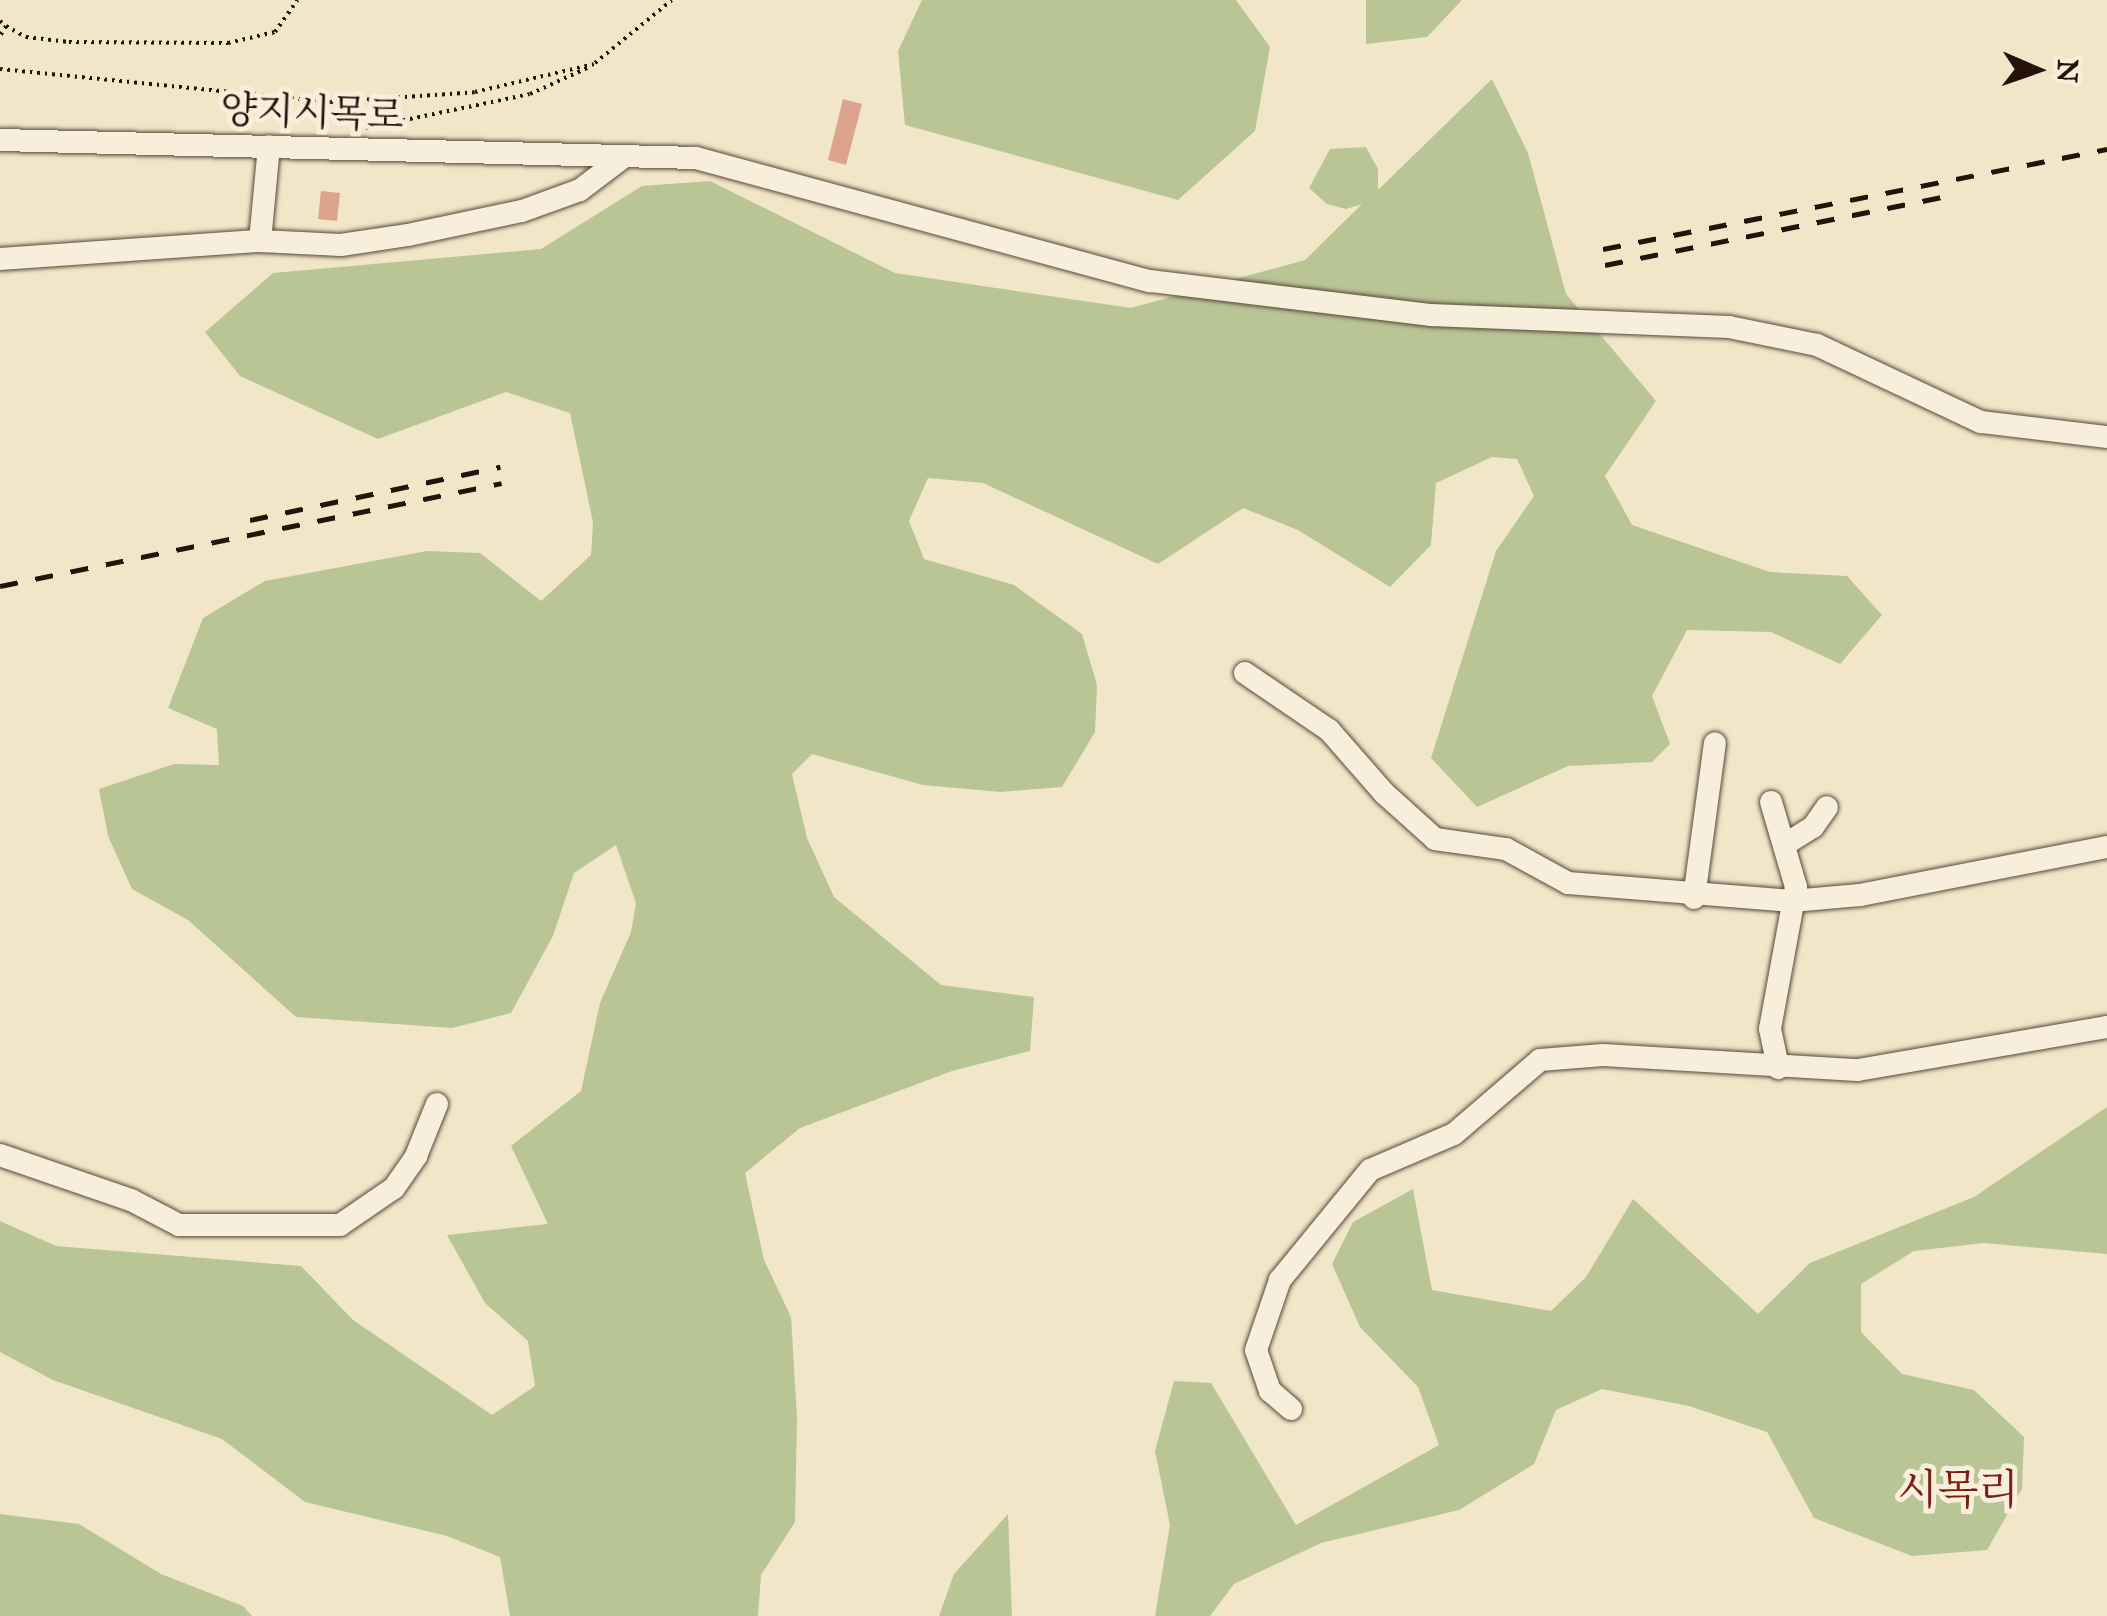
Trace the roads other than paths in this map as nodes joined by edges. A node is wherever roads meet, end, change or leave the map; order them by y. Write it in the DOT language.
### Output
graph roads {
  1 [pos="0,140"];
  2 [pos="269,146"];
  3 [pos="622,158"];
  4 [pos="260,241"];
  5 [pos="0,259"];
  6 [pos="2107,437"];
  7 [pos="1245,673"];
  8 [pos="1715,743"];
  9 [pos="1771,802"];
  10 [pos="1827,807"];
  11 [pos="1784,844"];
  12 [pos="2107,847"];
  13 [pos="1694,898"];
  14 [pos="1792,901"];
  15 [pos="2107,1028"];
  16 [pos="1778,1068"];
  17 [pos="437,1104"];
  18 [pos="0,1155"];
  19 [pos="1291,1410"];
  1 -- 2 [label="street, 양지시목로"];
  2 -- 3 [label="street, 양지시목로"];
  2 -- 4 [label="street"];
  3 -- 4 [label="street"];
  3 -- 6 [label="street, 양지시목로"];
  4 -- 5 [label="street"];
  7 -- 13 [label="street"];
  8 -- 13 [label="street"];
  9 -- 11 [label="street"];
  10 -- 11 [label="street"];
  11 -- 14 [label="street"];
  12 -- 14 [label="street"];
  13 -- 14 [label="street"];
  14 -- 16 [label="street"];
  15 -- 16 [label="street"];
  16 -- 19 [label="street"];
  17 -- 18 [label="street"];
}
